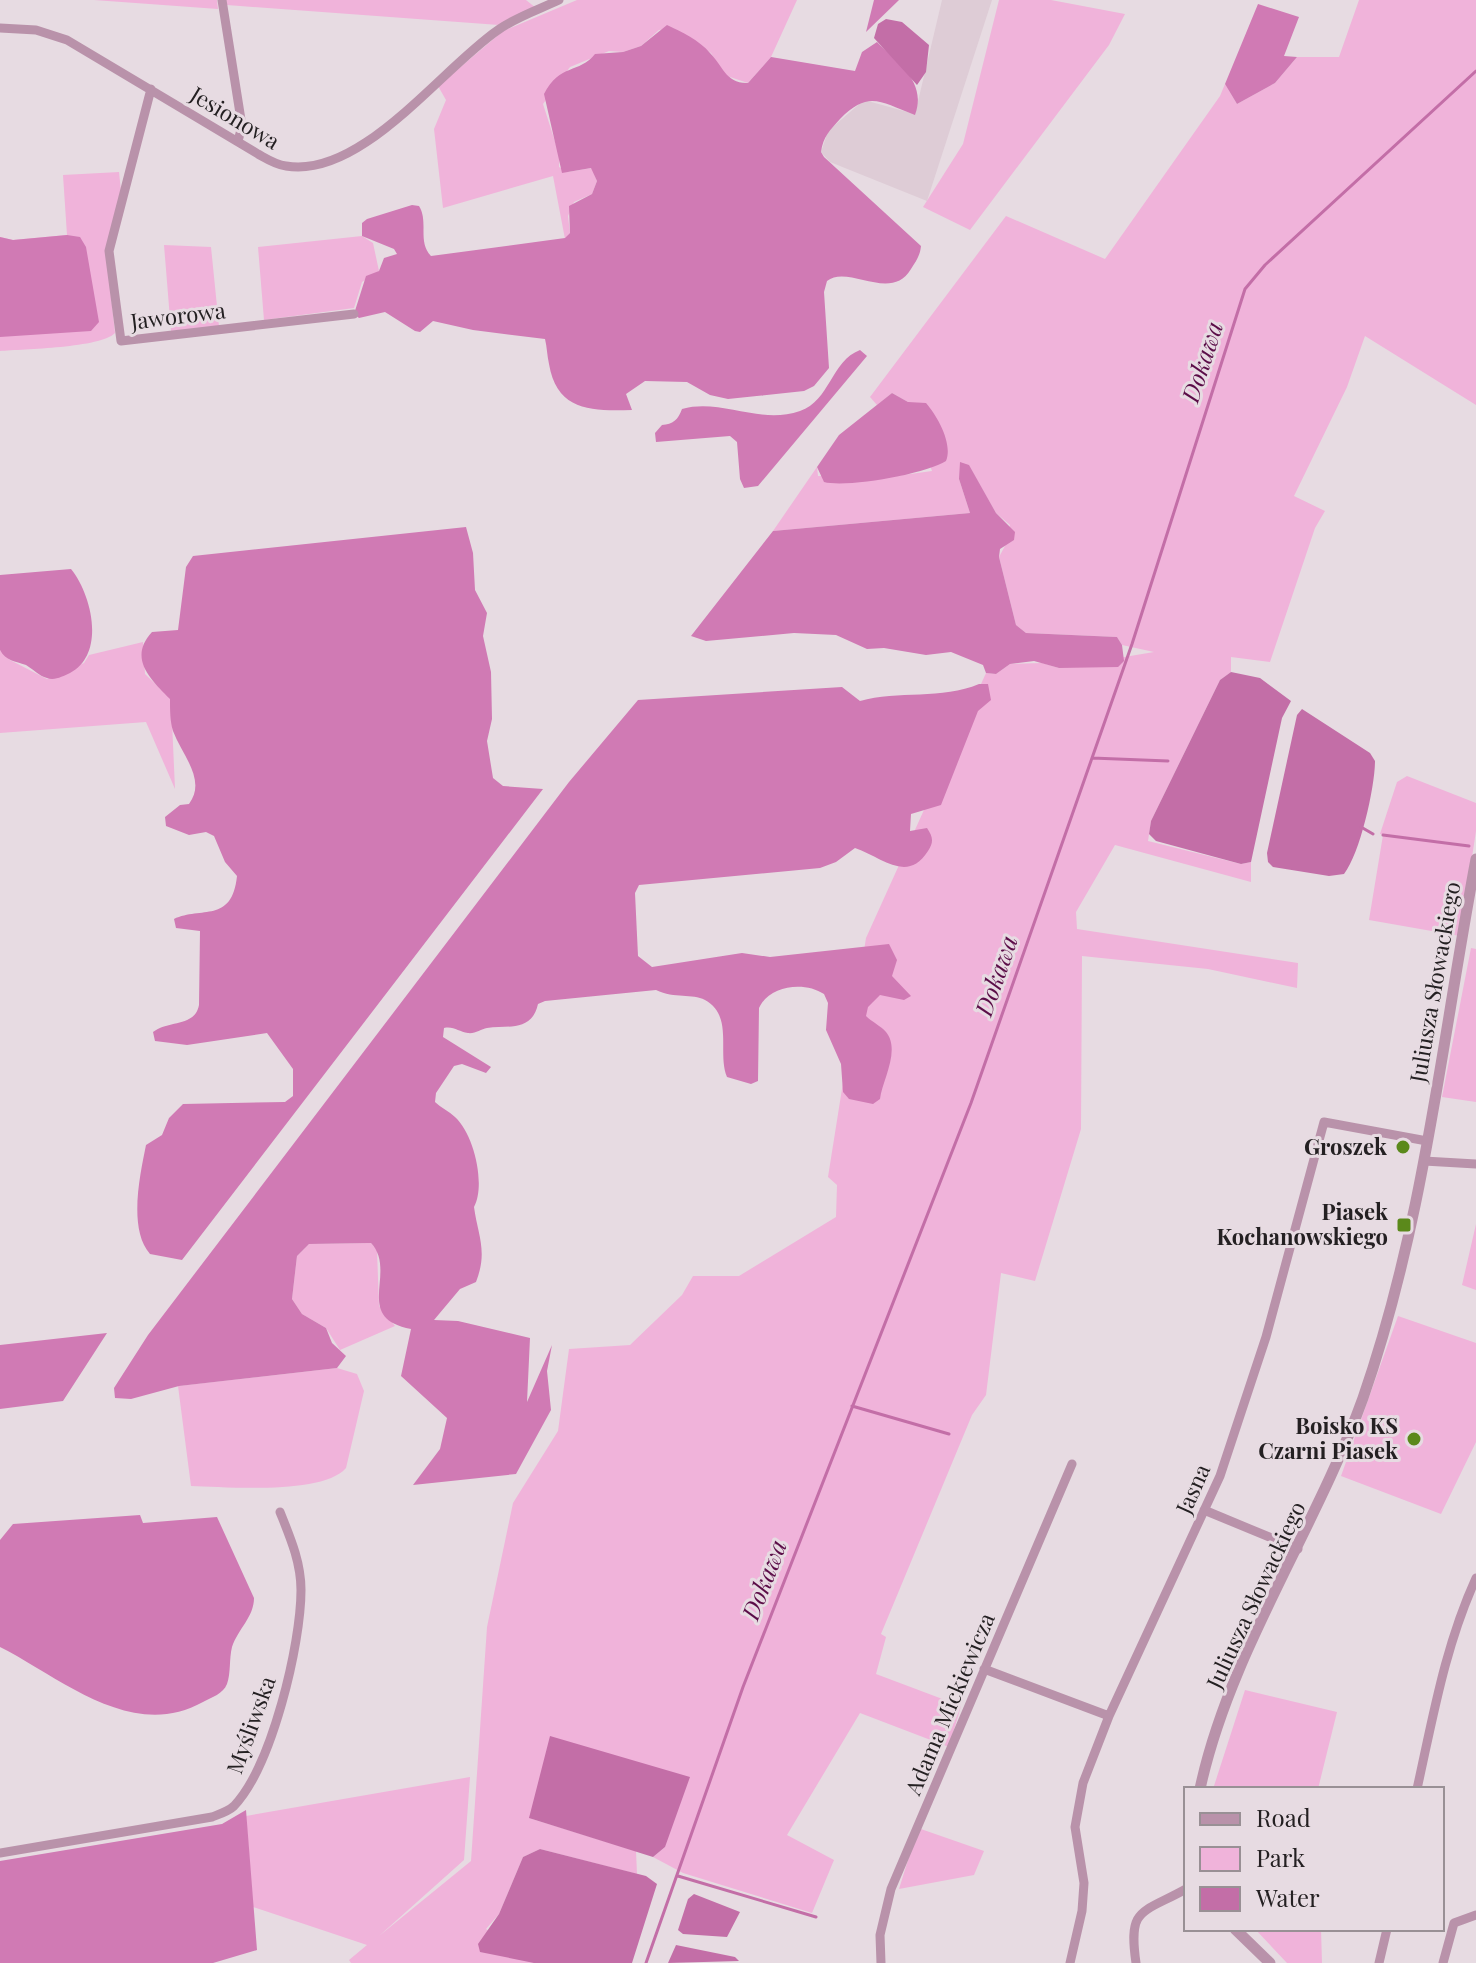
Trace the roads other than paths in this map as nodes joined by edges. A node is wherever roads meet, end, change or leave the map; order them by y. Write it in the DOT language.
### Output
graph roads {
  1 [pos="222,0"];
  2 [pos="559,0"];
  3 [pos="0,28"];
  4 [pos="151,89"];
  5 [pos="238,141"];
  6 [pos="354,314"];
  7 [pos="1476,859"];
  8 [pos="1427,1141"];
  9 [pos="1424,1161"];
  10 [pos="1476,1164"];
  11 [pos="1072,1464"];
  12 [pos="1204,1510"];
  13 [pos="280,1512"];
  14 [pos="1298,1549"];
  15 [pos="1476,1578"];
  16 [pos="984,1669"];
  17 [pos="1109,1716"];
  18 [pos="1201,1787"];
  19 [pos="1417,1787"];
  20 [pos="0,1853"];
  21 [pos="1184,1890"];
  22 [pos="1476,1915"];
  23 [pos="1237,1931"];
  24 [pos="1387,1931"];
  25 [pos="881,1963"];
  26 [pos="1070,1963"];
  27 [pos="1136,1963"];
  28 [pos="1270,1963"];
  29 [pos="1379,1963"];
  30 [pos="1443,1963"];
  1 -- 5 [label="street"];
  2 -- 5 [label="street, Jesionowa"];
  3 -- 4 [label="street, Jesionowa"];
  4 -- 5 [label="street, Jesionowa"];
  4 -- 6 [label="street, Jaworowa"];
  7 -- 8 [label="street, Juliusza Słowackiego"];
  8 -- 9 [label="street, Juliusza Słowackiego"];
  8 -- 12 [label="street, Jasna"];
  9 -- 10 [label="street"];
  9 -- 14 [label="street, Juliusza Słowackiego"];
  11 -- 16 [label="street, Adama Mickiewicza"];
  12 -- 14 [label="street"];
  12 -- 17 [label="street, Jasna"];
  13 -- 20 [label="street, Myśliwska"];
  14 -- 18 [label="street, Juliusza Słowackiego"];
  15 -- 19 [label="street"];
  16 -- 17 [label="street"];
  16 -- 25 [label="street, Adama Mickiewicza"];
  17 -- 26 [label="street, Jasna"];
  21 -- 27 [label="street"];
  22 -- 30 [label="street"];
  23 -- 28 [label="street"];
  24 -- 29 [label="street"];
}
